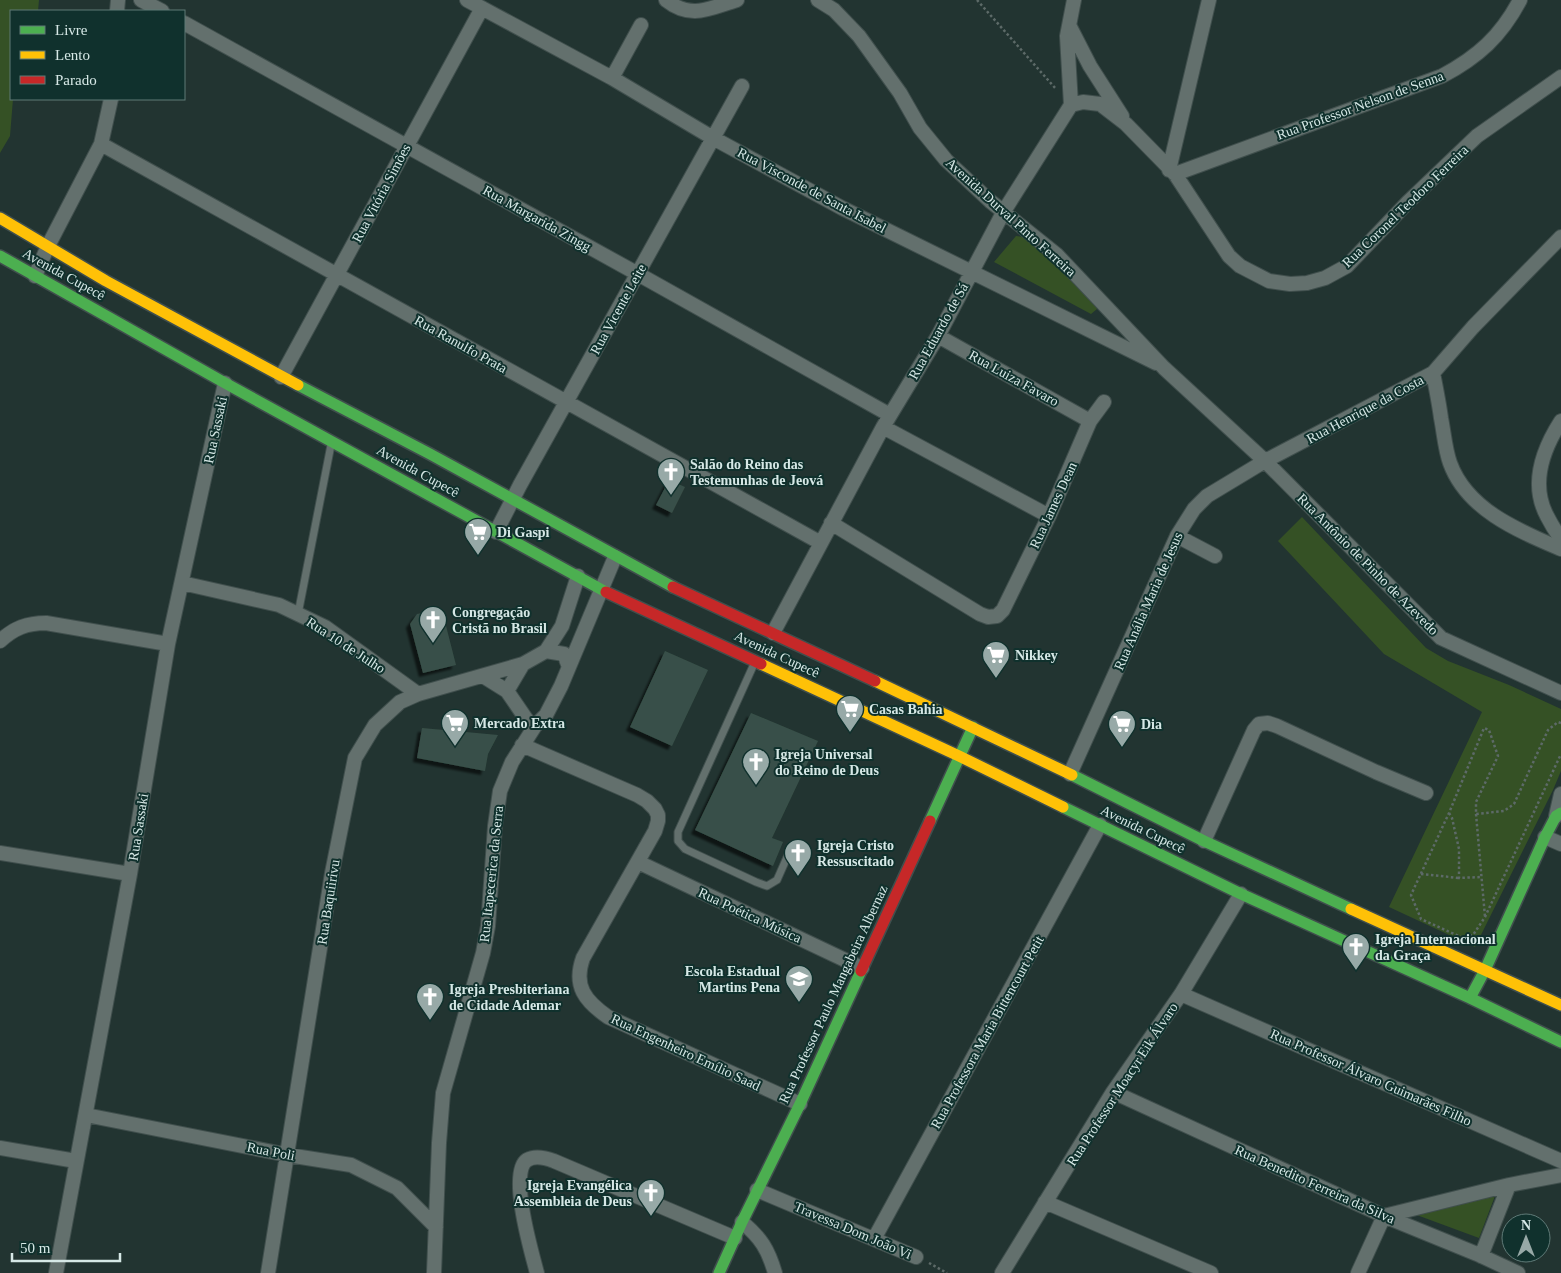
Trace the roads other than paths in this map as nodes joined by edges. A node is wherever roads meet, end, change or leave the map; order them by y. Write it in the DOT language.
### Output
graph roads {
  1 [pos="141,0"];
  2 [pos="467,0"];
  3 [pos="666,0"];
  4 [pos="737,0"];
  5 [pos="818,0"];
  6 [pos="1074,0"];
  7 [pos="1209,0"];
  8 [pos="1520,0"];
  9 [pos="482,8"];
  10 [pos="160,10"];
  11 [pos="1069,24"];
  12 [pos="185,25"];
  13 [pos="641,25"];
  14 [pos="1561,77"];
  15 [pos="612,78"];
  16 [pos="742,86"];
  17 [pos="111,100"];
  18 [pos="1070,104"];
  19 [pos="1126,124"];
  20 [pos="713,138"];
  21 [pos="101,144"];
  22 [pos="406,146"];
  23 [pos="1172,172"];
  24 [pos="1004,211"];
  25 [pos="0,218"];
  26 [pos="1561,237"];
  27 [pos="48,246"];
  28 [pos="0,256"];
  29 [pos="972,271"];
  30 [pos="337,274"];
  31 [pos="638,274"];
  32 [pos="36,276"];
  33 [pos="938,336"];
  34 [pos="1164,368"];
  35 [pos="1433,373"];
  36 [pos="281,377"];
  37 [pos="226,382"];
  38 [pos="1104,402"];
  39 [pos="567,403"];
  40 [pos="887,421"];
  41 [pos="1090,421"];
  42 [pos="1561,421"];
  43 [pos="332,440"];
  44 [pos="1265,461"];
  45 [pos="514,500"];
  46 [pos="1049,516"];
  47 [pos="831,523"];
  48 [pos="496,532"];
  49 [pos="1177,536"];
  50 [pos="1561,539"];
  51 [pos="821,543"];
  52 [pos="1561,549"];
  53 [pos="1215,556"];
  54 [pos="615,557"];
  55 [pos="578,576"];
  56 [pos="182,583"];
  57 [pos="600,589"];
  58 [pos="298,614"];
  59 [pos="773,633"];
  60 [pos="0,641"];
  61 [pos="168,644"];
  62 [pos="546,651"];
  63 [pos="756,661"];
  64 [pos="522,664"];
  65 [pos="569,667"];
  66 [pos="484,676"];
  67 [pos="506,691"];
  68 [pos="1561,693"];
  69 [pos="418,694"];
  70 [pos="973,727"];
  71 [pos="533,729"];
  72 [pos="522,745"];
  73 [pos="959,756"];
  74 [pos="1070,774"];
  75 [pos="1426,792"];
  76 [pos="1561,794"];
  77 [pos="1559,815"];
  78 [pos="1100,825"];
  79 [pos="1545,837"];
  80 [pos="1204,841"];
  81 [pos="1561,844"];
  82 [pos="792,846"];
  83 [pos="0,853"];
  84 [pos="638,862"];
  85 [pos="130,874"];
  86 [pos="1241,894"];
  87 [pos="862,968"];
  88 [pos="1486,970"];
  89 [pos="1182,994"];
  90 [pos="1470,998"];
  91 [pos="1561,1005"];
  92 [pos="1561,1042"];
  93 [pos="1113,1092"];
  94 [pos="800,1104"];
  95 [pos="86,1115"];
  96 [pos="0,1148"];
  97 [pos="288,1155"];
  98 [pos="76,1161"];
  99 [pos="1561,1161"];
  100 [pos="1561,1175"];
  101 [pos="1509,1186"];
  102 [pos="757,1190"];
  103 [pos="1045,1202"];
  104 [pos="1384,1216"];
  105 [pos="742,1222"];
  106 [pos="436,1227"];
  107 [pos="735,1238"];
  108 [pos="874,1239"];
  109 [pos="1481,1256"];
  110 [pos="916,1257"];
  111 [pos="56,1273"];
  112 [pos="268,1273"];
  113 [pos="434,1273"];
  114 [pos="537,1273"];
  115 [pos="719,1273"];
  116 [pos="776,1273"];
  117 [pos="1002,1273"];
  118 [pos="1211,1273"];
  119 [pos="1358,1273"];
  120 [pos="1518,1273"];
  1 -- 10 [label="street"];
  2 -- 9 [label="street, Rua Visconde de Santa Isabel"];
  3 -- 4 [label="street"];
  5 -- 24 [label="street, Avenida Durval Pinto Ferreira"];
  6 -- 11 [label="street"];
  7 -- 23 [label="street"];
  8 -- 23 [label="street, Rua Professor Nelson de Senna"];
  9 -- 15 [label="street, Rua Visconde de Santa Isabel"];
  9 -- 22 [label="street, Rua Vitória Simões"];
  11 -- 18 [label="street"];
  11 -- 19 [label="street"];
  12 -- 22 [label="street, Rua Margarida Zingg"];
  13 -- 15 [label="street"];
  14 -- 23 [label="street, Rua Coronel Teodoro Ferreira"];
  15 -- 20 [label="street, Rua Visconde de Santa Isabel"];
  16 -- 20 [label="street, Rua Vicente Leite"];
  17 -- 21 [label="street"];
  18 -- 19 [label="street, Rua Coronel Teodoro Ferreira"];
  18 -- 24 [label="street, Rua Eduardo de Sá"];
  19 -- 23 [label="street, Rua Coronel Teodoro Ferreira"];
  20 -- 29 [label="street, Rua Visconde de Santa Isabel"];
  20 -- 31 [label="street, Rua Vicente Leite"];
  21 -- 27 [label="street"];
  21 -- 30 [label="street, Rua Ranulfo Prata"];
  22 -- 30 [label="street, Rua Vitória Simões"];
  22 -- 31 [label="street, Rua Margarida Zingg"];
  24 -- 29 [label="street, Rua Eduardo de Sá"];
  24 -- 34 [label="street, Avenida Durval Pinto Ferreira"];
  25 -- 27 [label="main road, Avenida Cupecê"];
  26 -- 35 [label="street, Rua Henrique da Costa"];
  27 -- 32 [label="street"];
  27 -- 36 [label="main road, Avenida Cupecê"];
  28 -- 32 [label="main road, Avenida Cupecê"];
  29 -- 33 [label="street, Rua Eduardo de Sá"];
  29 -- 34 [label="street, Rua Visconde de Santa Isabel"];
  30 -- 36 [label="street, Rua Vitória Simões"];
  30 -- 39 [label="street, Rua Ranulfo Prata"];
  31 -- 39 [label="street, Rua Vicente Leite"];
  31 -- 40 [label="street, Rua Margarida Zingg"];
  32 -- 37 [label="main road, Avenida Cupecê"];
  33 -- 40 [label="street, Rua Eduardo de Sá"];
  33 -- 41 [label="street, Rua Luiza Favaro"];
  34 -- 44 [label="street, Avenida Durval Pinto Ferreira"];
  35 -- 44 [label="street, Rua Henrique da Costa"];
  35 -- 52 [label="street"];
  36 -- 45 [label="main road, Avenida Cupecê"];
  37 -- 43 [label="main road, Avenida Cupecê"];
  37 -- 56 [label="street, Rua Sassaki"];
  38 -- 41 [label="street, Rua James Dean"];
  39 -- 45 [label="street, Rua Vicente Leite"];
  39 -- 51 [label="street, Rua Ranulfo Prata"];
  40 -- 46 [label="street, Rua Margarida Zingg"];
  40 -- 47 [label="street, Rua Eduardo de Sá"];
  41 -- 46 [label="street, Rua James Dean"];
  42 -- 50 [label="street"];
  43 -- 48 [label="main road, Avenida Cupecê"];
  43 -- 58 [label="lane"];
  44 -- 49 [label="street, Rua Anália Maria de Jesus"];
  44 -- 68 [label="street, Rua Antônio de Pinho de Azevedo"];
  45 -- 48 [label="street, Rua Vicente Leite"];
  45 -- 54 [label="main road, Avenida Cupecê"];
  46 -- 47 [label="street, Rua James Dean"];
  47 -- 51 [label="street, Rua Eduardo de Sá"];
  48 -- 55 [label="main road, Avenida Cupecê"];
  49 -- 53 [label="street"];
  49 -- 74 [label="street, Rua Anália Maria de Jesus"];
  51 -- 59 [label="street, Rua Eduardo de Sá"];
  54 -- 57 [label="street, Rua Itapecerica da Serra"];
  54 -- 59 [label="main road, Avenida Cupecê"];
  55 -- 57 [label="main road, Avenida Cupecê"];
  55 -- 62 [label="street, Rua Baquiirivu"];
  56 -- 58 [label="street, Rua 10 de Julho"];
  56 -- 61 [label="street, Rua Sassaki"];
  57 -- 63 [label="main road, Avenida Cupecê"];
  57 -- 65 [label="street, Rua Itapecerica da Serra"];
  58 -- 69 [label="street, Rua 10 de Julho"];
  59 -- 70 [label="main road, Avenida Cupecê"];
  60 -- 61 [label="street"];
  61 -- 85 [label="street, Rua Sassaki"];
  62 -- 64 [label="street, Rua Baquiirivu"];
  62 -- 65 [label="street"];
  63 -- 73 [label="main road, Avenida Cupecê"];
  63 -- 82 [label="lane"];
  64 -- 66 [label="street, Rua Baquiirivu"];
  64 -- 67 [label="street"];
  65 -- 71 [label="street, Rua Itapecerica da Serra"];
  66 -- 67 [label="street"];
  66 -- 69 [label="street, Rua Baquiirivu"];
  67 -- 71 [label="street"];
  69 -- 97 [label="street, Rua Baquiirivu"];
  70 -- 73 [label="main road, Rua Professor Paulo Mangabeira Albernaz"];
  70 -- 74 [label="main road, Avenida Cupecê"];
  71 -- 72 [label="street, Rua Itapecerica da Serra"];
  72 -- 84 [label="street"];
  72 -- 106 [label="street, Rua Itapecerica da Serra"];
  73 -- 78 [label="main road, Avenida Cupecê"];
  73 -- 87 [label="main road, Rua Professor Paulo Mangabeira Albernaz"];
  74 -- 80 [label="main road, Avenida Cupecê"];
  75 -- 80 [label="street"];
  76 -- 77 [label="street"];
  77 -- 79 [label="main road"];
  78 -- 86 [label="main road, Avenida Cupecê"];
  78 -- 108 [label="street, Rua Professora Maria Bittencourt Petit"];
  79 -- 81 [label="street"];
  79 -- 88 [label="main road"];
  80 -- 88 [label="main road, Avenida Cupecê"];
  83 -- 85 [label="street"];
  84 -- 87 [label="street, Rua Poética Música"];
  84 -- 94 [label="street, Rua Engenheiro Emílio Saad"];
  85 -- 95 [label="street, Rua Sassaki"];
  86 -- 89 [label="street, Rua Professor Moacyr Eik Álvaro"];
  86 -- 90 [label="main road, Avenida Cupecê"];
  87 -- 94 [label="main road, Rua Professor Paulo Mangabeira Albernaz"];
  88 -- 90 [label="main road"];
  88 -- 91 [label="main road, Avenida Cupecê"];
  89 -- 93 [label="street, Rua Professor Moacyr Eik Álvaro"];
  89 -- 99 [label="street, Rua Professor Álvaro Guimarães Filho"];
  90 -- 92 [label="main road, Avenida Cupecê"];
  93 -- 103 [label="street, Rua Professor Moacyr Eik Álvaro"];
  93 -- 104 [label="street, Rua Benedito Ferreira da Silva"];
  94 -- 102 [label="main road, Rua Professor Paulo Mangabeira Albernaz"];
  95 -- 97 [label="street, Rua Poli"];
  95 -- 98 [label="street, Rua Sassaki"];
  96 -- 98 [label="street"];
  97 -- 106 [label="street, Rua Poli"];
  97 -- 112 [label="street, Rua Baquiirivu"];
  98 -- 111 [label="street, Rua Sassaki"];
  100 -- 101 [label="street"];
  101 -- 104 [label="street"];
  101 -- 109 [label="street"];
  102 -- 105 [label="main road, Rua Professor Paulo Mangabeira Albernaz"];
  102 -- 108 [label="street, Travessa Dom João Vi"];
  103 -- 117 [label="street, Rua Professor Moacyr Eik Álvaro"];
  103 -- 118 [label="street"];
  104 -- 109 [label="street, Rua Benedito Ferreira da Silva"];
  104 -- 119 [label="street"];
  105 -- 107 [label="main road, Rua Professor Paulo Mangabeira Albernaz"];
  105 -- 116 [label="street"];
  106 -- 113 [label="street, Rua Itapecerica da Serra"];
  107 -- 114 [label="street"];
  107 -- 115 [label="main road, Rua Professor Paulo Mangabeira Albernaz"];
  108 -- 110 [label="street, Travessa Dom João Vi"];
  109 -- 120 [label="street, Rua Benedito Ferreira da Silva"];
}
